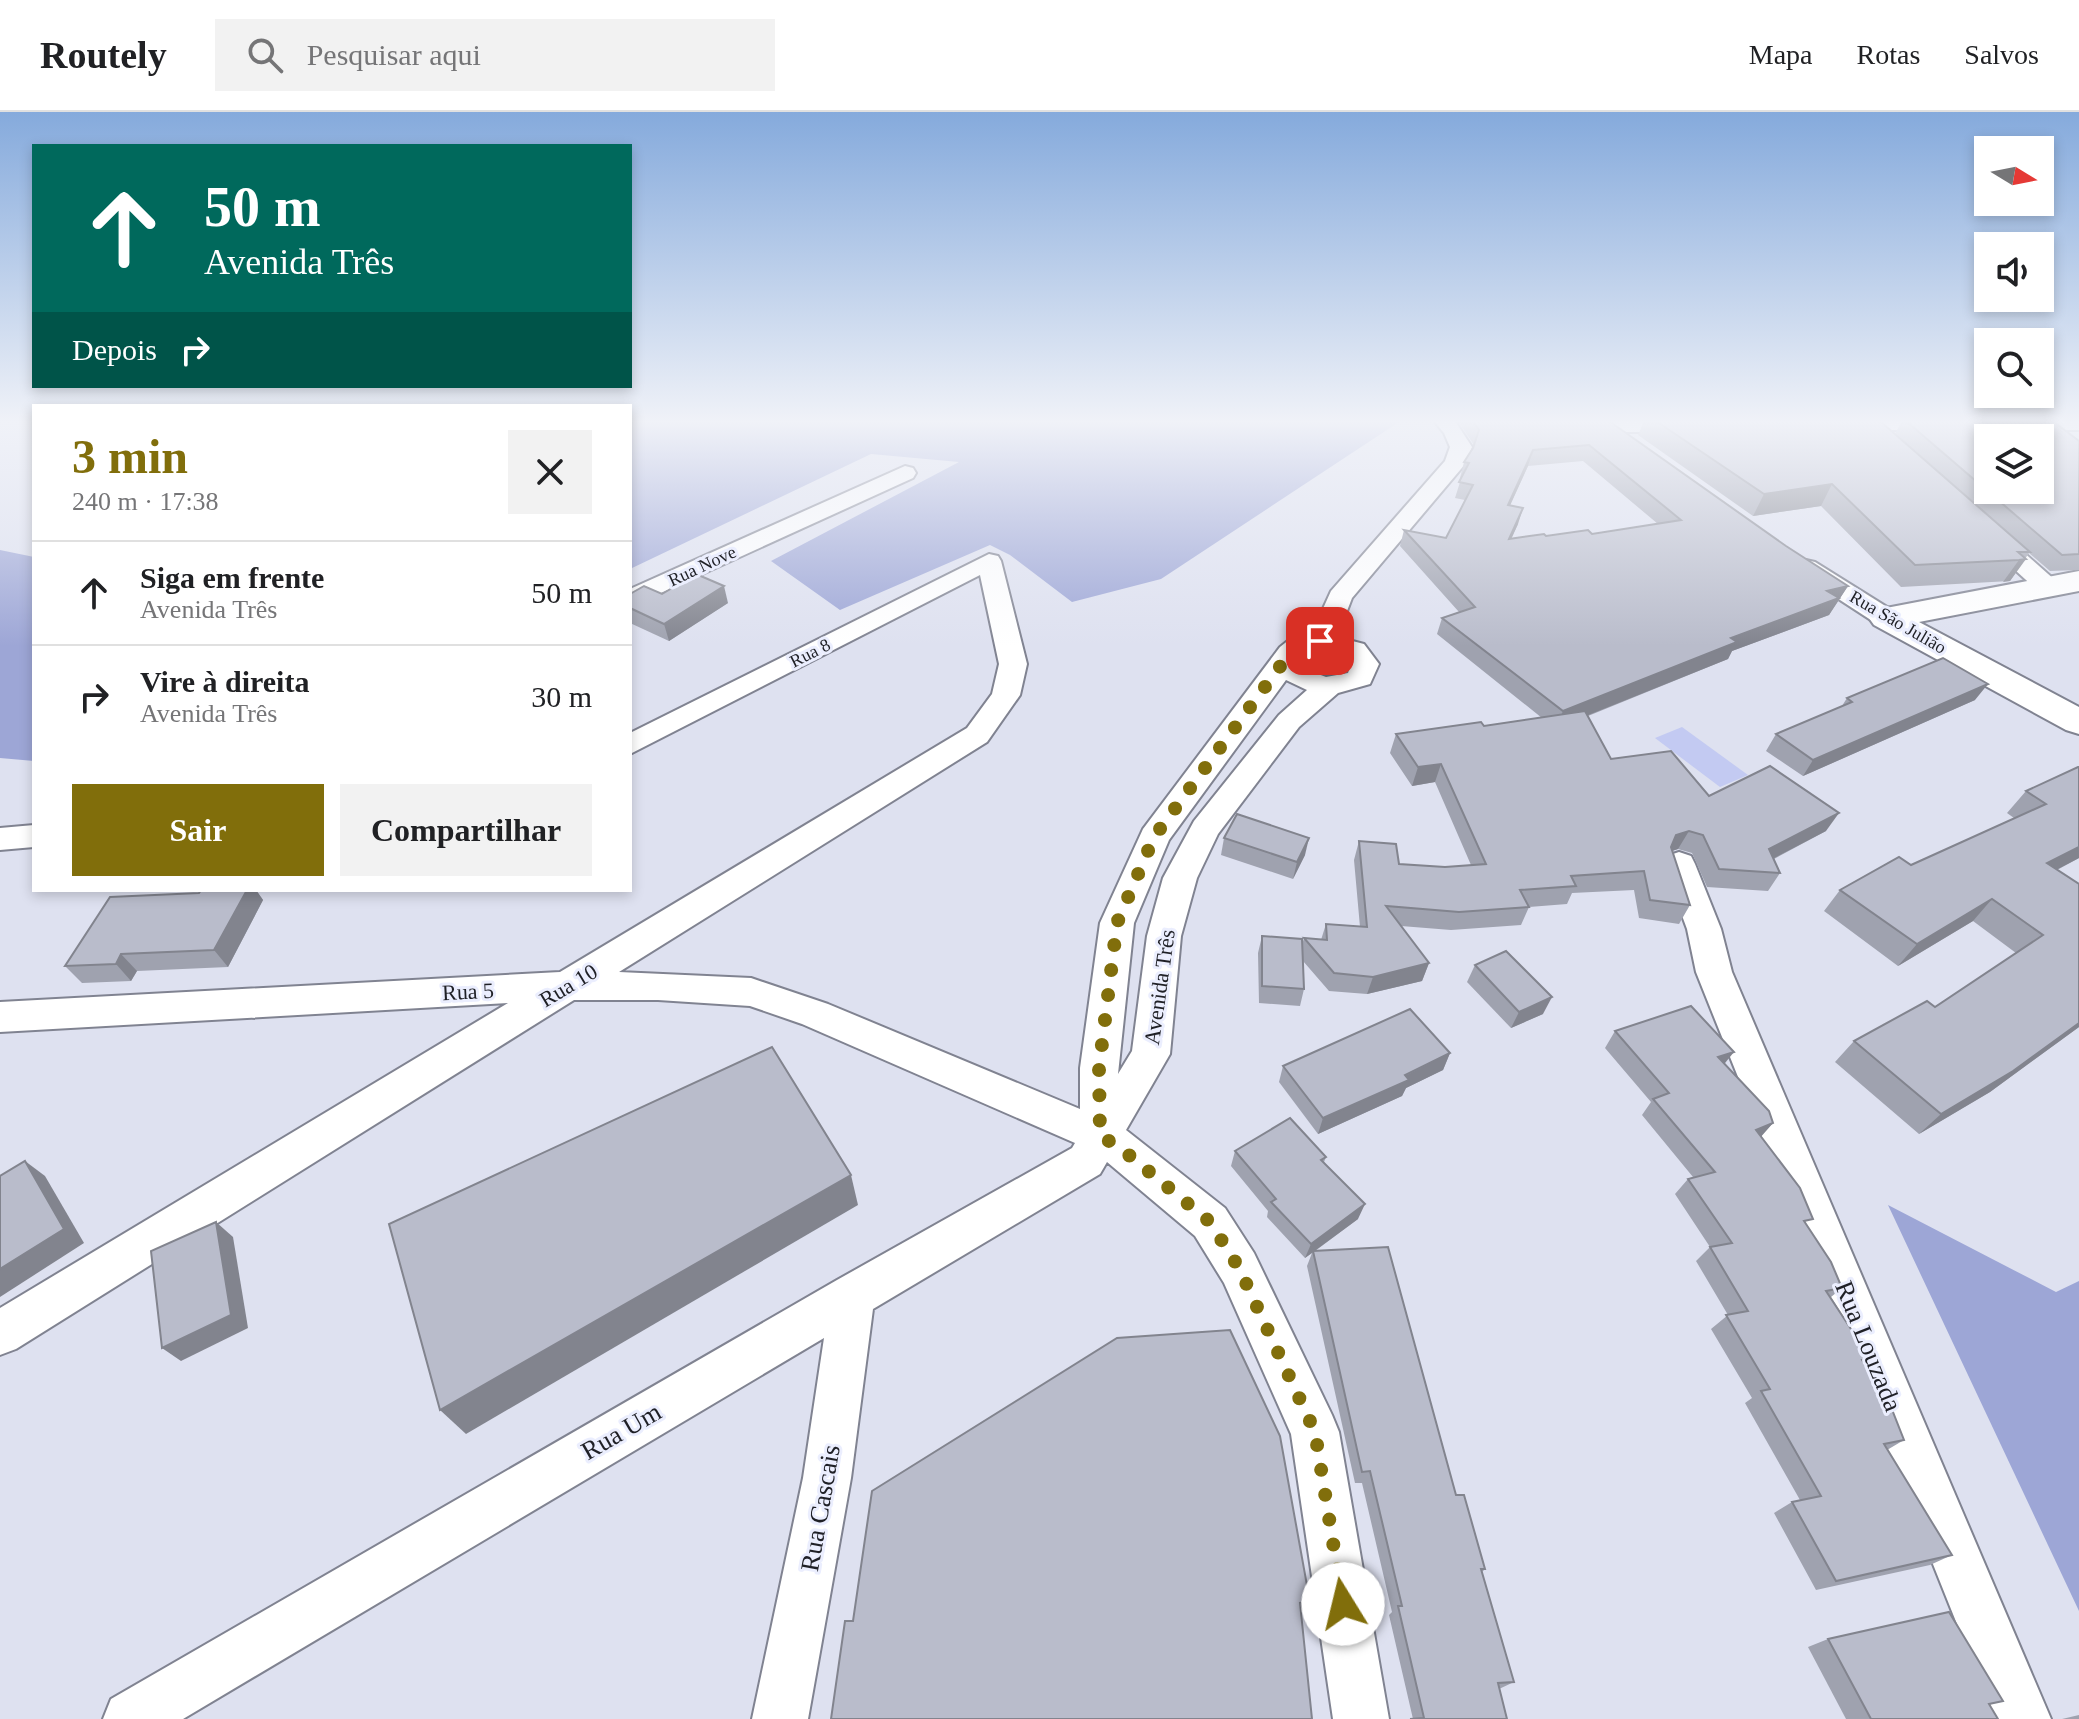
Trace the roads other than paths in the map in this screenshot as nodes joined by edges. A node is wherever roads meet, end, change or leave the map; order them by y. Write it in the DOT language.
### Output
graph roads {
  1 [pos="855,496"];
  2 [pos="1426,496"];
  3 [pos="1968,515"];
  4 [pos="1788,555"];
  5 [pos="989,561"];
  6 [pos="2063,584"];
  7 [pos="632,598"];
  8 [pos="1886,618"];
  9 [pos="1322,641"];
  10 [pos="1288,658"];
  11 [pos="1329,686"];
  12 [pos="2079,722"];
  13 [pos="632,744"];
  14 [pos="32,836"];
  15 [pos="0,839"];
  16 [pos="1679,864"];
  17 [pos="567,986"];
  18 [pos="0,1017"];
  19 [pos="1093,1148"];
  20 [pos="853,1295"];
  21 [pos="0,1333"];
  22 [pos="131,1719"];
  23 [pos="780,1719"];
  24 [pos="1361,1719"];
  25 [pos="2023,1719"];
  1 -- 7 [label="street, Rua Nove"];
  2 -- 9 [label="street"];
  3 -- 6 [label="street"];
  4 -- 8 [label="street, Rua São Julião"];
  5 -- 13 [label="street, Rua 8"];
  5 -- 17 [label="street, Rua 10"];
  6 -- 8 [label="street"];
  8 -- 12 [label="street, Rua São Julião"];
  9 -- 10 [label="street"];
  9 -- 11 [label="street, Avenida Três"];
  10 -- 11 [label="street"];
  10 -- 19 [label="street"];
  11 -- 19 [label="street, Avenida Três"];
  14 -- 15 [label="street"];
  16 -- 25 [label="street, Rua Louzada"];
  17 -- 18 [label="street, Rua 5"];
  17 -- 19 [label="street, Rua 5"];
  17 -- 21 [label="street, Rua 10"];
  19 -- 20 [label="street, Rua Um"];
  19 -- 24 [label="street"];
  20 -- 22 [label="street, Rua Um"];
  20 -- 23 [label="street, Rua Cascais"];
}
